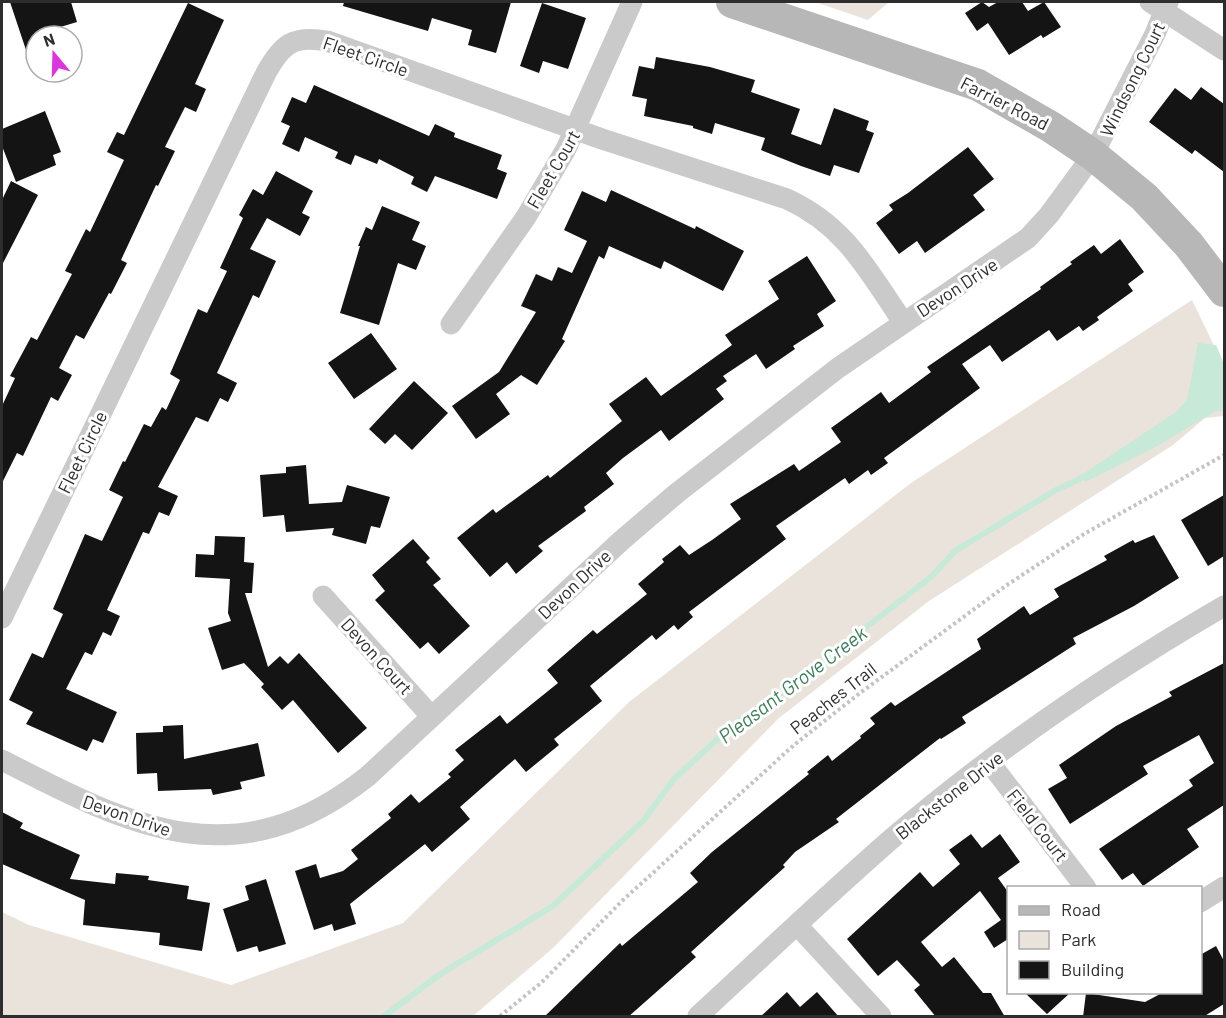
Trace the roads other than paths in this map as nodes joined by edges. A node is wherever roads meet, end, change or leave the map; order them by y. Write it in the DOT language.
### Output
graph roads {
  1 [pos="632,2"];
  2 [pos="732,2"];
  3 [pos="1161,5"];
  4 [pos="1224,50"];
  5 [pos="577,129"];
  6 [pos="1094,155"];
  7 [pos="1224,291"];
  8 [pos="903,322"];
  9 [pos="451,324"];
  10 [pos="322,596"];
  11 [pos="1224,606"];
  12 [pos="2,618"];
  13 [pos="431,716"];
  14 [pos="2,760"];
  15 [pos="990,763"];
  16 [pos="1084,886"];
  17 [pos="1224,887"];
  18 [pos="1202,901"];
  19 [pos="797,925"];
  20 [pos="698,1017"];
  21 [pos="881,1017"];
  1 -- 5 [label="street, Fleet Court"];
  2 -- 6 [label="street, Farrier Road"];
  3 -- 4 [label="street"];
  3 -- 6 [label="street, Windsong Court"];
  5 -- 8 [label="street, Fleet Circle"];
  5 -- 9 [label="street, Fleet Court"];
  5 -- 12 [label="street, Fleet Circle"];
  6 -- 7 [label="street, Farrier Road"];
  6 -- 8 [label="street, Devon Drive"];
  8 -- 13 [label="street, Devon Drive"];
  10 -- 13 [label="street, Devon Court"];
  11 -- 15 [label="street, Blackstone Drive"];
  13 -- 14 [label="street, Devon Drive"];
  15 -- 16 [label="street, Field Court"];
  15 -- 19 [label="street, Blackstone Drive"];
  17 -- 18 [label="street"];
  19 -- 20 [label="street, Blackstone Drive"];
  19 -- 21 [label="street"];
}
